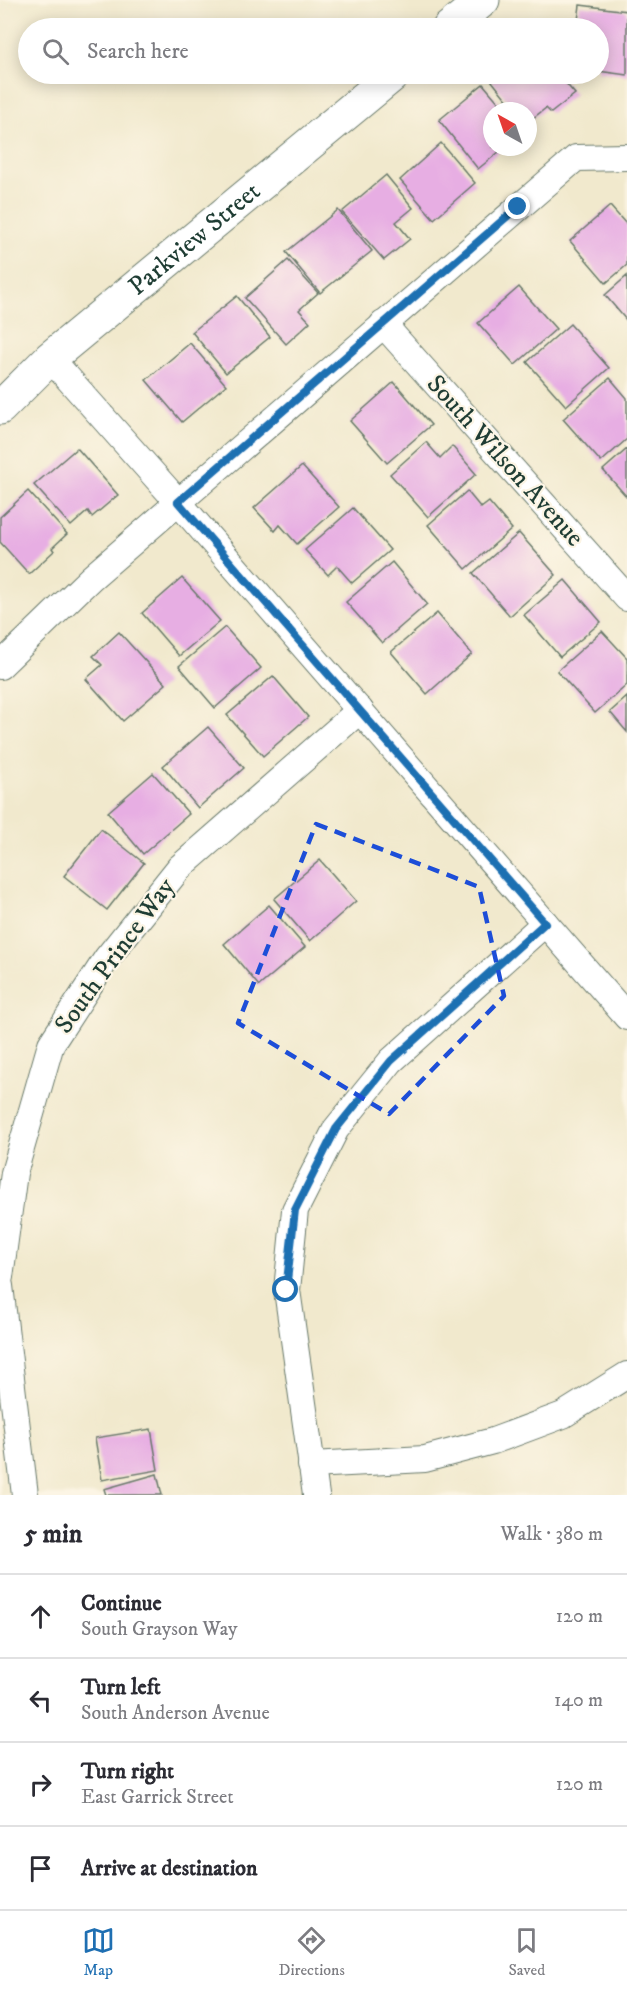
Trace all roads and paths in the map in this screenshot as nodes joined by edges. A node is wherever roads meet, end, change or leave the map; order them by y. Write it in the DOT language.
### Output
graph roads {
  1 [pos="483,0"];
  2 [pos="461,18"];
  3 [pos="382,84"];
  4 [pos="627,158"];
  5 [pos="383,324"];
  6 [pos="50,358"];
  7 [pos="0,408"];
  8 [pos="178,502"];
  9 [pos="627,598"];
  10 [pos="0,666"];
  11 [pos="360,710"];
  12 [pos="545,923"];
  13 [pos="627,1017"];
  14 [pos="0,1277"];
  15 [pos="0,1286"];
  16 [pos="627,1376"];
  17 [pos="311,1465"];
  18 [pos="25,1495"];
  19 [pos="316,1495"];
  1 -- 2 [label="street"];
  3 -- 6 [label="street, Parkview Street"];
  4 -- 5 [label="street"];
  5 -- 8 [label="street"];
  5 -- 9 [label="street, South Wilson Avenue"];
  6 -- 7 [label="street, Parkview Street"];
  6 -- 8 [label="street"];
  8 -- 10 [label="street"];
  8 -- 11 [label="street"];
  11 -- 12 [label="street"];
  11 -- 14 [label="street, South Prince Way"];
  12 -- 13 [label="street"];
  12 -- 17 [label="street"];
  15 -- 18 [label="street"];
  16 -- 17 [label="street"];
  17 -- 19 [label="street"];
}
